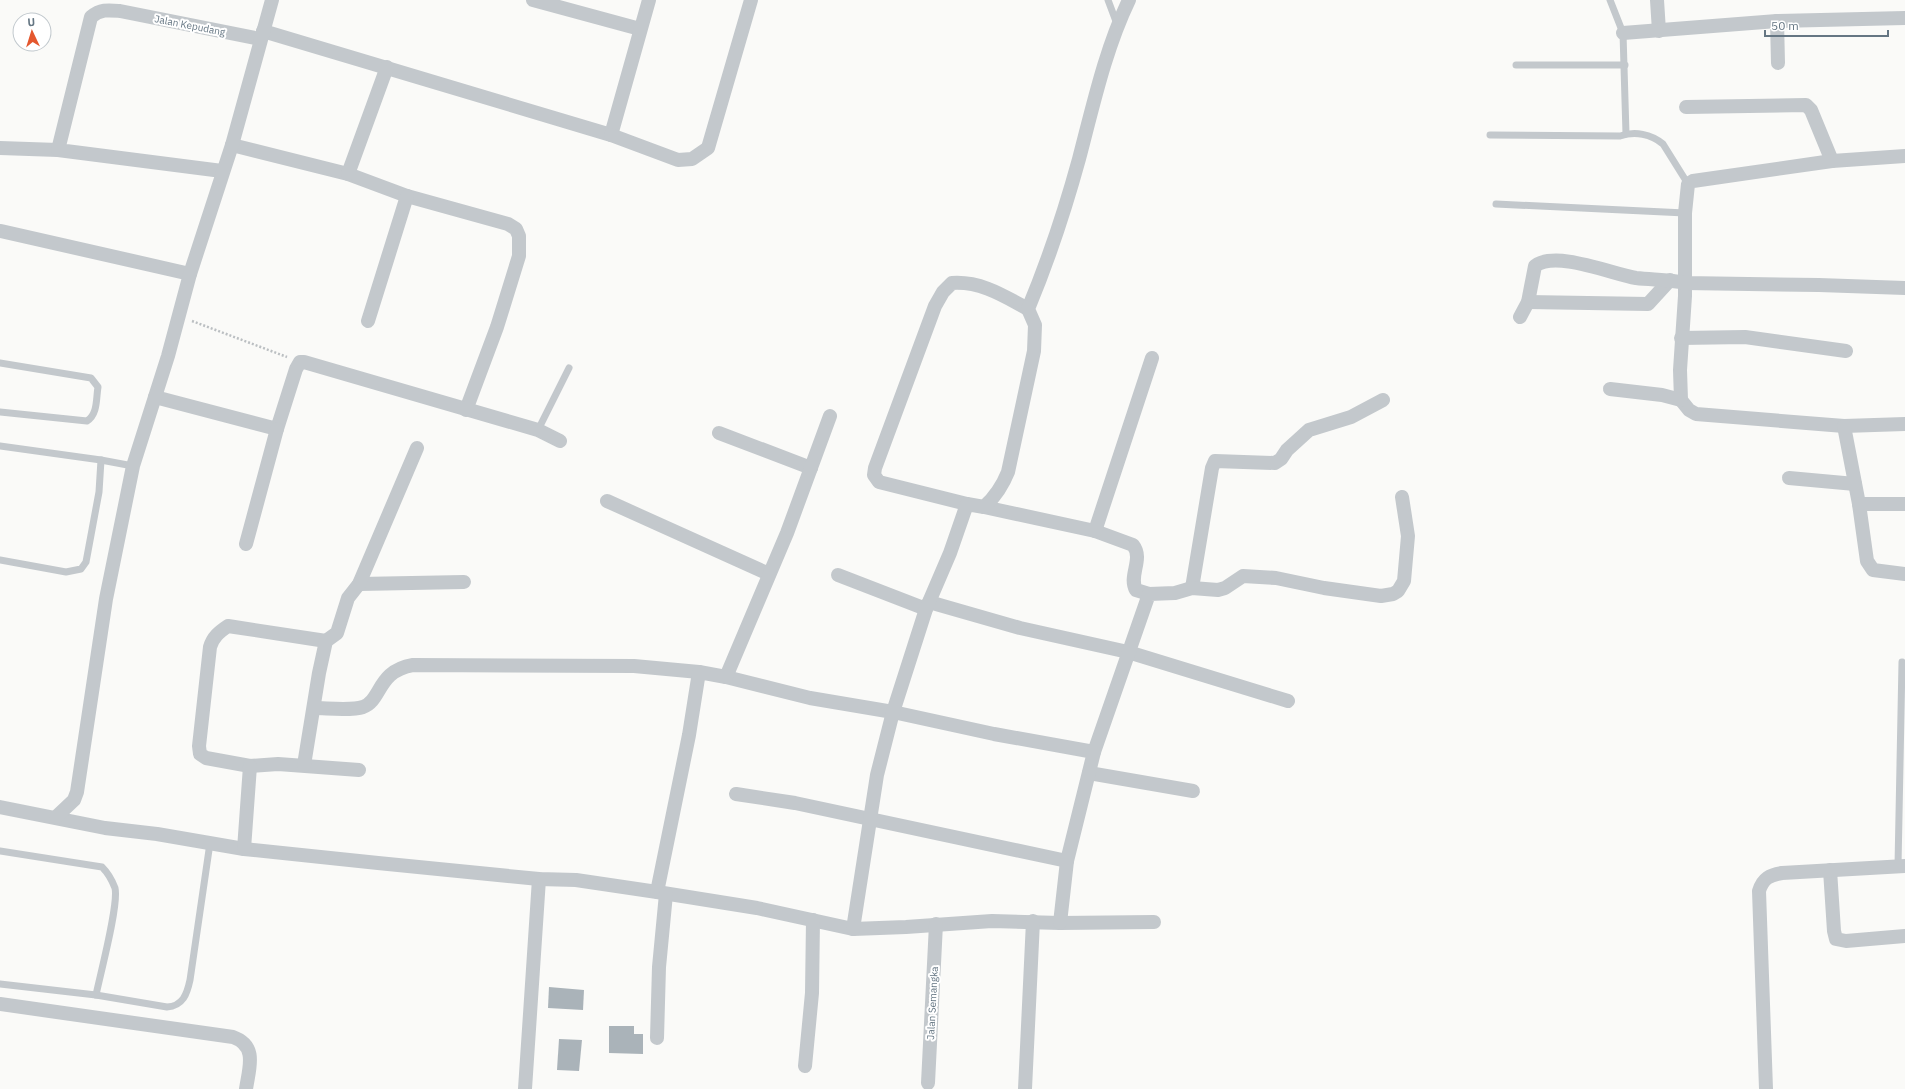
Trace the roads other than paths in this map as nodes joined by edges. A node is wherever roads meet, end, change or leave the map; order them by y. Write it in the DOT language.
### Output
graph roads {
  1 [pos="272,0"];
  2 [pos="533,0"];
  3 [pos="649,0"];
  4 [pos="751,0"];
  5 [pos="1108,0"];
  6 [pos="1129,0"];
  7 [pos="1610,0"];
  8 [pos="1657,0"];
  9 [pos="1905,18"];
  10 [pos="1777,21"];
  11 [pos="1117,24"];
  12 [pos="640,29"];
  13 [pos="1659,31"];
  14 [pos="1623,33"];
  15 [pos="262,35"];
  16 [pos="1778,63"];
  17 [pos="1625,64"];
  18 [pos="1516,65"];
  19 [pos="387,67"];
  20 [pos="1686,107"];
  21 [pos="1626,134"];
  22 [pos="611,135"];
  23 [pos="1490,136"];
  24 [pos="232,145"];
  25 [pos="0,148"];
  26 [pos="58,150"];
  27 [pos="1905,156"];
  28 [pos="1832,161"];
  29 [pos="222,171"];
  30 [pos="348,174"];
  31 [pos="1688,184"];
  32 [pos="407,196"];
  33 [pos="1496,204"];
  34 [pos="1685,213"];
  35 [pos="0,231"];
  36 [pos="190,274"];
  37 [pos="1670,280"];
  38 [pos="1685,283"];
  39 [pos="1905,288"];
  40 [pos="1528,302"];
  41 [pos="1028,309"];
  42 [pos="1520,317"];
  43 [pos="368,321"];
  44 [pos="1681,338"];
  45 [pos="1846,351"];
  46 [pos="1152,358"];
  47 [pos="0,362"];
  48 [pos="570,368"];
  49 [pos="1610,389"];
  50 [pos="155,397"];
  51 [pos="1383,400"];
  52 [pos="1680,400"];
  53 [pos="466,410"];
  54 [pos="0,412"];
  55 [pos="830,416"];
  56 [pos="1905,424"];
  57 [pos="1844,426"];
  58 [pos="277,429"];
  59 [pos="538,430"];
  60 [pos="719,433"];
  61 [pos="560,441"];
  62 [pos="0,446"];
  63 [pos="417,448"];
  64 [pos="101,460"];
  65 [pos="133,466"];
  66 [pos="811,468"];
  67 [pos="1789,478"];
  68 [pos="1855,484"];
  69 [pos="1402,497"];
  70 [pos="607,501"];
  71 [pos="967,504"];
  72 [pos="1859,504"];
  73 [pos="1905,504"];
  74 [pos="984,507"];
  75 [pos="1095,531"];
  76 [pos="246,544"];
  77 [pos="0,560"];
  78 [pos="769,574"];
  79 [pos="1905,574"];
  80 [pos="838,575"];
  81 [pos="464,582"];
  82 [pos="359,584"];
  83 [pos="1192,588"];
  84 [pos="1149,594"];
  85 [pos="928,606"];
  86 [pos="326,641"];
  87 [pos="1128,652"];
  88 [pos="1902,662"];
  89 [pos="699,672"];
  90 [pos="726,676"];
  91 [pos="1288,701"];
  92 [pos="314,708"];
  93 [pos="893,712"];
  94 [pos="1094,752"];
  95 [pos="304,765"];
  96 [pos="250,766"];
  97 [pos="360,770"];
  98 [pos="1089,773"];
  99 [pos="1193,791"];
  100 [pos="736,794"];
  101 [pos="0,807"];
  102 [pos="56,816"];
  103 [pos="870,819"];
  104 [pos="210,843"];
  105 [pos="244,849"];
  106 [pos="0,851"];
  107 [pos="1067,860"];
  108 [pos="1902,866"];
  109 [pos="1830,870"];
  110 [pos="539,879"];
  111 [pos="661,893"];
  112 [pos="813,920"];
  113 [pos="1033,921"];
  114 [pos="1154,922"];
  115 [pos="1060,923"];
  116 [pos="936,924"];
  117 [pos="853,929"];
  118 [pos="1905,936"];
  119 [pos="0,984"];
  120 [pos="96,995"];
  121 [pos="0,1004"];
  122 [pos="656,1038"];
  123 [pos="805,1066"];
  124 [pos="928,1083"];
  125 [pos="246,1089"];
  126 [pos="526,1089"];
  127 [pos="1026,1089"];
  128 [pos="1766,1089"];
  1 -- 15 [label="street"];
  2 -- 12 [label="street"];
  3 -- 12 [label="street"];
  4 -- 22 [label="street, Jalan Kepudang"];
  5 -- 11 [label="lane"];
  6 -- 11 [label="street"];
  7 -- 14 [label="lane"];
  8 -- 13 [label="street"];
  9 -- 10 [label="street"];
  10 -- 13 [label="street"];
  10 -- 16 [label="street"];
  11 -- 41 [label="street"];
  12 -- 22 [label="street"];
  13 -- 14 [label="street"];
  14 -- 17 [label="lane"];
  15 -- 19 [label="street, Jalan Kepudang"];
  15 -- 24 [label="street"];
  15 -- 26 [label="street, Jalan Kepudang"];
  17 -- 18 [label="lane"];
  17 -- 21 [label="lane"];
  19 -- 22 [label="street, Jalan Kepudang"];
  19 -- 30 [label="street"];
  20 -- 28 [label="street"];
  21 -- 23 [label="lane"];
  21 -- 31 [label="lane"];
  24 -- 29 [label="street"];
  24 -- 30 [label="street"];
  25 -- 26 [label="street"];
  26 -- 29 [label="street"];
  27 -- 28 [label="street"];
  28 -- 31 [label="street"];
  29 -- 36 [label="street"];
  30 -- 32 [label="street"];
  31 -- 34 [label="street"];
  32 -- 43 [label="street"];
  32 -- 53 [label="street"];
  33 -- 34 [label="lane"];
  34 -- 38 [label="street"];
  35 -- 36 [label="street"];
  36 -- 50 [label="street"];
  37 -- 38 [label="street"];
  37 -- 40 [label="street"];
  37 -- 40 [label="street"];
  38 -- 39 [label="street"];
  38 -- 44 [label="street"];
  40 -- 42 [label="street"];
  41 -- 71 [label="street"];
  41 -- 74 [label="street"];
  44 -- 45 [label="street"];
  44 -- 52 [label="street"];
  46 -- 75 [label="street"];
  47 -- 54 [label="lane"];
  48 -- 59 [label="lane"];
  49 -- 52 [label="street"];
  50 -- 58 [label="street"];
  50 -- 65 [label="street"];
  51 -- 83 [label="street"];
  52 -- 57 [label="street"];
  53 -- 58 [label="street"];
  53 -- 59 [label="street"];
  55 -- 66 [label="street"];
  56 -- 57 [label="street"];
  57 -- 68 [label="street"];
  58 -- 76 [label="street"];
  59 -- 61 [label="street"];
  60 -- 66 [label="street"];
  62 -- 64 [label="lane"];
  63 -- 82 [label="street"];
  64 -- 65 [label="lane"];
  64 -- 77 [label="lane"];
  65 -- 102 [label="street"];
  66 -- 78 [label="street"];
  67 -- 68 [label="street"];
  68 -- 72 [label="street"];
  69 -- 83 [label="street"];
  70 -- 78 [label="street"];
  71 -- 74 [label="street"];
  71 -- 85 [label="street"];
  72 -- 73 [label="street"];
  72 -- 79 [label="street"];
  74 -- 75 [label="street"];
  75 -- 84 [label="street"];
  78 -- 90 [label="street"];
  80 -- 85 [label="street"];
  81 -- 82 [label="street"];
  82 -- 86 [label="street"];
  83 -- 84 [label="street"];
  84 -- 87 [label="street"];
  85 -- 87 [label="street"];
  85 -- 93 [label="street"];
  86 -- 92 [label="street"];
  86 -- 96 [label="street"];
  87 -- 91 [label="street"];
  87 -- 94 [label="street"];
  88 -- 108 [label="lane"];
  89 -- 90 [label="street"];
  89 -- 92 [label="street"];
  89 -- 111 [label="street"];
  90 -- 93 [label="street"];
  92 -- 95 [label="street"];
  93 -- 94 [label="street"];
  93 -- 103 [label="street"];
  94 -- 98 [label="street"];
  95 -- 96 [label="street"];
  95 -- 97 [label="street"];
  96 -- 105 [label="street"];
  98 -- 99 [label="street"];
  98 -- 107 [label="street"];
  100 -- 103 [label="street"];
  101 -- 102 [label="street"];
  102 -- 104 [label="street"];
  103 -- 107 [label="street"];
  103 -- 117 [label="street"];
  104 -- 105 [label="street"];
  104 -- 120 [label="lane"];
  105 -- 110 [label="street"];
  106 -- 120 [label="lane"];
  107 -- 115 [label="street"];
  108 -- 109 [label="street"];
  109 -- 118 [label="street"];
  109 -- 128 [label="street"];
  110 -- 111 [label="street"];
  110 -- 126 [label="street"];
  111 -- 112 [label="street"];
  111 -- 122 [label="street"];
  112 -- 117 [label="street"];
  112 -- 123 [label="street"];
  113 -- 115 [label="street"];
  113 -- 116 [label="street"];
  113 -- 127 [label="street"];
  114 -- 115 [label="street"];
  116 -- 117 [label="street"];
  116 -- 124 [label="street, Jalan Semangka"];
  119 -- 120 [label="lane"];
  121 -- 125 [label="street"];
}
